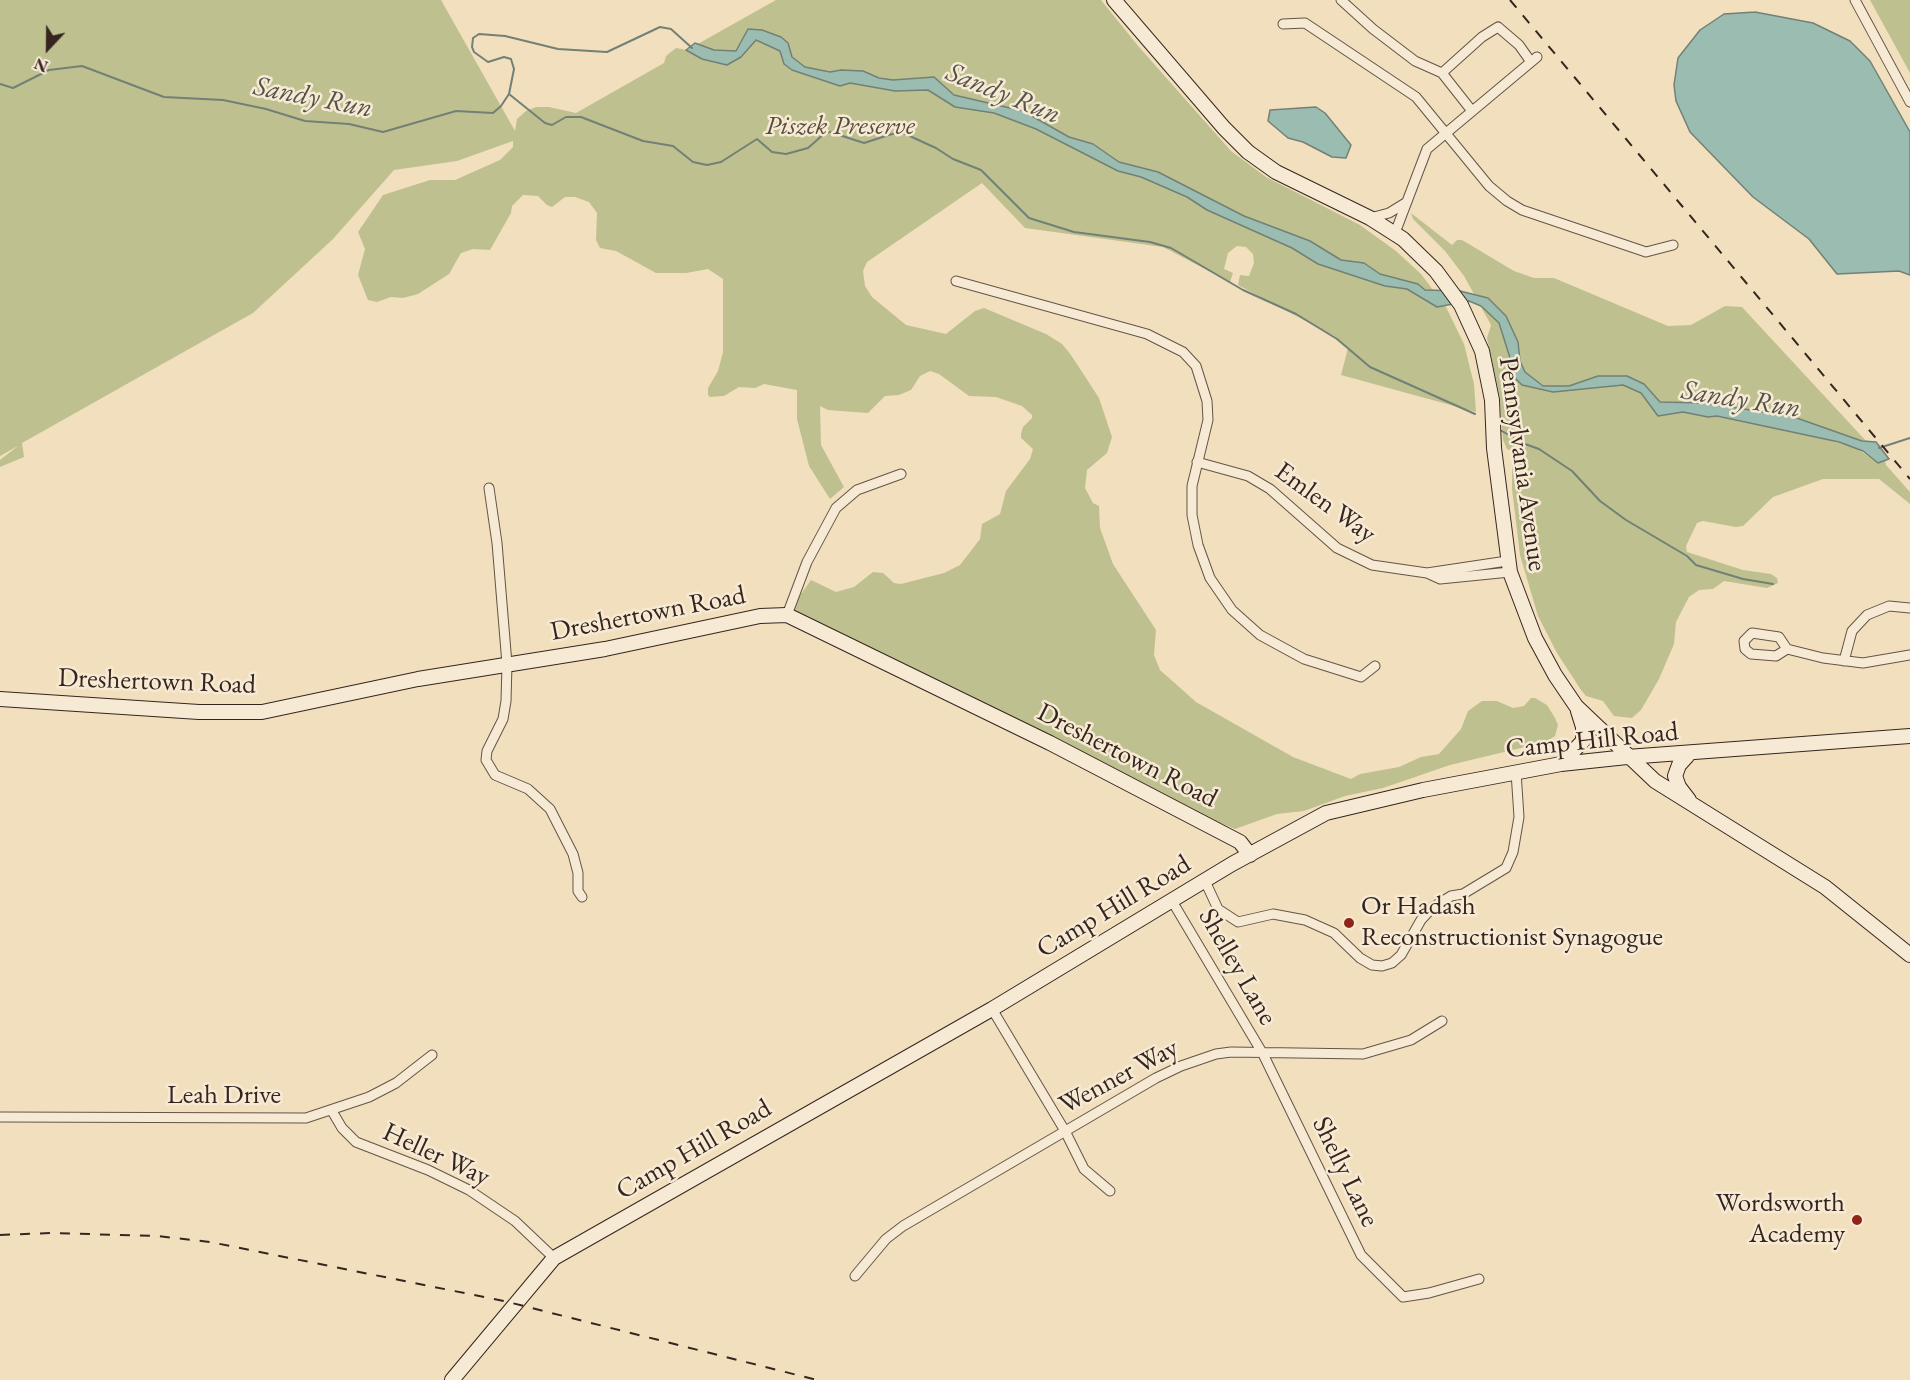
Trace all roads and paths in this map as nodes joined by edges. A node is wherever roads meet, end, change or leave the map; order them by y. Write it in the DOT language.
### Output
graph roads {
  1 [pos="1114,0"];
  2 [pos="1341,0"];
  3 [pos="1855,0"];
  4 [pos="1283,24"];
  5 [pos="1442,74"];
  6 [pos="1910,102"];
  7 [pos="1472,111"];
  8 [pos="1445,133"];
  9 [pos="1407,201"];
  10 [pos="1370,218"];
  11 [pos="1395,233"];
  12 [pos="1673,245"];
  13 [pos="956,281"];
  14 [pos="1197,462"];
  15 [pos="901,474"];
  16 [pos="489,488"];
  17 [pos="1509,567"];
  18 [pos="1910,608"];
  19 [pos="788,615"];
  20 [pos="1787,649"];
  21 [pos="1910,657"];
  22 [pos="1844,661"];
  23 [pos="507,664"];
  24 [pos="1375,666"];
  25 [pos="0,699"];
  26 [pos="1576,706"];
  27 [pos="1910,736"];
  28 [pos="1689,754"];
  29 [pos="1627,757"];
  30 [pos="1561,764"];
  31 [pos="1516,772"];
  32 [pos="1694,806"];
  33 [pos="1240,842"];
  34 [pos="1270,843"];
  35 [pos="1250,855"];
  36 [pos="1205,881"];
  37 [pos="582,897"];
  38 [pos="1172,901"];
  39 [pos="1910,955"];
  40 [pos="992,1009"];
  41 [pos="1442,1021"];
  42 [pos="1263,1054"];
  43 [pos="432,1055"];
  44 [pos="332,1111"];
  45 [pos="0,1117"];
  46 [pos="1065,1131"];
  47 [pos="1110,1191"];
  48 [pos="554,1258"];
  49 [pos="855,1276"];
  50 [pos="1479,1279"];
  51 [pos="452,1380"];
  1 -- 10 [label="street, Pennsylvania Avenue"];
  2 -- 5 [label="street"];
  3 -- 6 [label="street"];
  4 -- 8 [label="street"];
  5 -- 7 [label="street"];
  5 -- 7 [label="street"];
  7 -- 8 [label="street"];
  8 -- 9 [label="street"];
  8 -- 12 [label="street"];
  9 -- 10 [label="street"];
  9 -- 11 [label="street"];
  10 -- 11 [label="street, Pennsylvania Avenue"];
  11 -- 17 [label="street, Pennsylvania Avenue"];
  13 -- 14 [label="street"];
  14 -- 17 [label="street, Emlen Way"];
  14 -- 24 [label="street"];
  15 -- 19 [label="street"];
  16 -- 23 [label="street"];
  17 -- 26 [label="street, Pennsylvania Avenue"];
  18 -- 22 [label="street"];
  19 -- 23 [label="street, Dreshertown Road"];
  19 -- 33 [label="street, Dreshertown Road"];
  20 -- 22 [label="street"];
  21 -- 22 [label="street"];
  23 -- 25 [label="street, Dreshertown Road"];
  23 -- 37 [label="street"];
  26 -- 29 [label="street, Pennsylvania Avenue"];
  26 -- 30 [label="street"];
  27 -- 28 [label="street, Camp Hill Road"];
  28 -- 29 [label="street, Camp Hill Road"];
  28 -- 32 [label="street"];
  29 -- 30 [label="street, Camp Hill Road"];
  29 -- 32 [label="street, Pennsylvania Avenue"];
  30 -- 31 [label="street, Camp Hill Road"];
  31 -- 34 [label="street, Camp Hill Road"];
  31 -- 36 [label="street"];
  32 -- 39 [label="street, Pennsylvania Avenue"];
  33 -- 34 [label="street"];
  33 -- 35 [label="street, Dreshertown Road"];
  34 -- 35 [label="street, Camp Hill Road"];
  35 -- 36 [label="street, Camp Hill Road"];
  36 -- 38 [label="street, Camp Hill Road"];
  38 -- 40 [label="street, Camp Hill Road"];
  38 -- 42 [label="street, Shelley Lane"];
  40 -- 46 [label="street"];
  40 -- 48 [label="street, Camp Hill Road"];
  41 -- 42 [label="street, Wenner Way"];
  42 -- 46 [label="street, Wenner Way"];
  42 -- 50 [label="street, Shelly Lane"];
  43 -- 44 [label="street, Leah Drive"];
  44 -- 45 [label="street, Leah Drive"];
  44 -- 48 [label="street, Heller Way"];
  46 -- 47 [label="street"];
  46 -- 49 [label="street, Wenner Way"];
  48 -- 51 [label="street, Camp Hill Road"];
}
